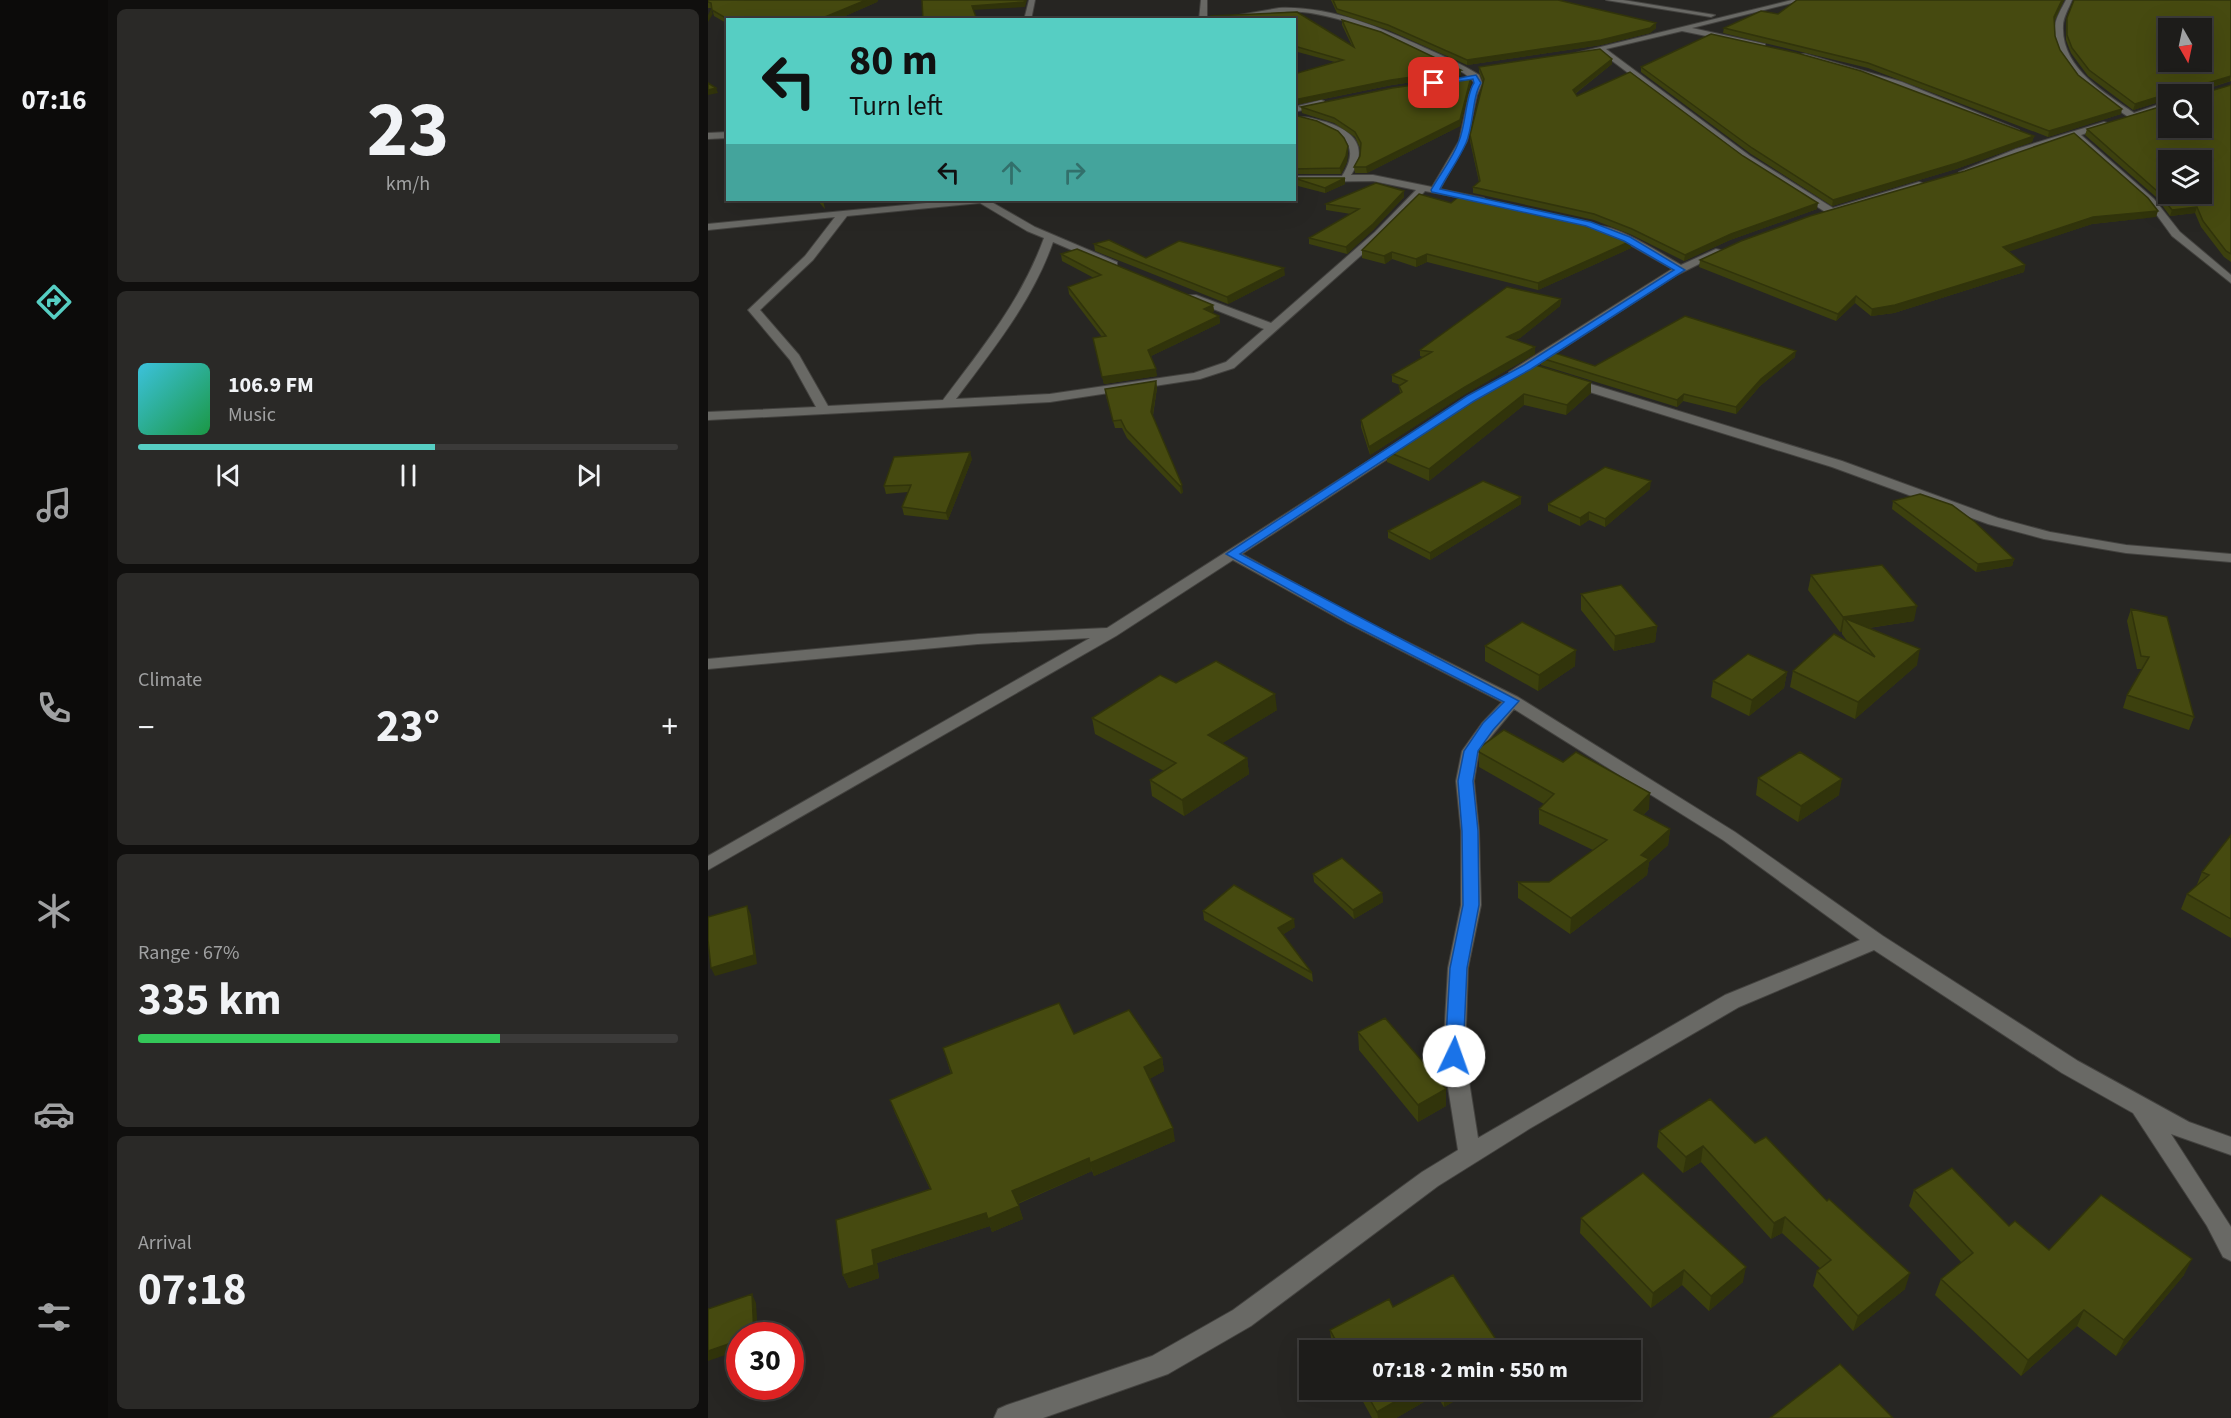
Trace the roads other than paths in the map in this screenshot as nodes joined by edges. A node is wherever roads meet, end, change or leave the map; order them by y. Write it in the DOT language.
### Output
graph roads {
  1 [pos="1032,0"];
  2 [pos="1204,0"];
  3 [pos="1609,0"];
  4 [pos="1801,0"];
  5 [pos="2069,0"];
  6 [pos="1311,5"];
  7 [pos="1300,10"];
  8 [pos="1711,14"];
  9 [pos="1028,18"];
  10 [pos="1203,18"];
  11 [pos="1230,18"];
  12 [pos="1684,29"];
  13 [pos="1600,49"];
  14 [pos="1776,49"];
  15 [pos="1798,54"];
  16 [pos="1570,55"];
  17 [pos="1329,102"];
  18 [pos="2158,108"];
  19 [pos="1296,110"];
  20 [pos="1296,116"];
  21 [pos="2133,116"];
  22 [pos="710,134"];
  23 [pos="2075,134"];
  24 [pos="726,135"];
  25 [pos="2027,135"];
  26 [pos="1345,178"];
  27 [pos="1296,179"];
  28 [pos="1429,189"];
  29 [pos="845,201"];
  30 [pos="972,201"];
  31 [pos="985,201"];
  32 [pos="1491,202"];
  33 [pos="1830,211"];
  34 [pos="844,213"];
  35 [pos="829,215"];
  36 [pos="1813,216"];
  37 [pos="1588,224"];
  38 [pos="708,227"];
  39 [pos="1050,237"];
  40 [pos="1735,244"];
  41 [pos="1119,267"];
  42 [pos="1681,270"];
  43 [pos="2231,279"];
  44 [pos="1181,293"];
  45 [pos="1272,328"];
  46 [pos="1527,367"];
  47 [pos="1499,383"];
  48 [pos="946,404"];
  49 [pos="824,410"];
  50 [pos="708,416"];
  51 [pos="1411,438"];
  52 [pos="1232,554"];
  53 [pos="2231,558"];
  54 [pos="1111,633"];
  55 [pos="708,664"];
  56 [pos="1512,701"];
  57 [pos="708,864"];
  58 [pos="1876,941"];
  59 [pos="2140,1106"];
  60 [pos="2231,1146"];
  61 [pos="1470,1155"];
  62 [pos="2231,1250"];
  63 [pos="1007,1418"];
  1 -- 9 [label="street"];
  2 -- 10 [label="street"];
  3 -- 8 [label="street"];
  4 -- 8 [label="street"];
  5 -- 21 [label="street"];
  6 -- 7 [label="street"];
  7 -- 11 [label="street"];
  7 -- 28 [label="street"];
  8 -- 12 [label="street"];
  12 -- 13 [label="street"];
  12 -- 14 [label="street"];
  13 -- 16 [label="street"];
  13 -- 33 [label="street"];
  15 -- 25 [label="street"];
  17 -- 19 [label="street"];
  18 -- 21 [label="street"];
  20 -- 26 [label="street"];
  21 -- 23 [label="street"];
  22 -- 24 [label="street"];
  23 -- 33 [label="street"];
  23 -- 43 [label="street"];
  26 -- 27 [label="street"];
  26 -- 28 [label="street"];
  28 -- 32 [label="street"];
  28 -- 45 [label="street"];
  29 -- 35 [label="street"];
  30 -- 34 [label="street"];
  31 -- 39 [label="street"];
  33 -- 36 [label="street"];
  34 -- 35 [label="street"];
  34 -- 49 [label="street"];
  35 -- 38 [label="street"];
  37 -- 42 [label="street"];
  39 -- 41 [label="street"];
  39 -- 48 [label="street"];
  40 -- 42 [label="street"];
  42 -- 46 [label="street"];
  44 -- 45 [label="street"];
  45 -- 48 [label="street"];
  46 -- 47 [label="street"];
  46 -- 53 [label="street"];
  48 -- 49 [label="street"];
  49 -- 50 [label="street"];
  51 -- 52 [label="street"];
  52 -- 54 [label="street"];
  52 -- 56 [label="street"];
  54 -- 55 [label="street"];
  54 -- 57 [label="street"];
  56 -- 58 [label="street"];
  56 -- 61 [label="street"];
  58 -- 59 [label="street"];
  58 -- 61 [label="street"];
  59 -- 60 [label="street"];
  59 -- 62 [label="street"];
  61 -- 63 [label="street"];
}
